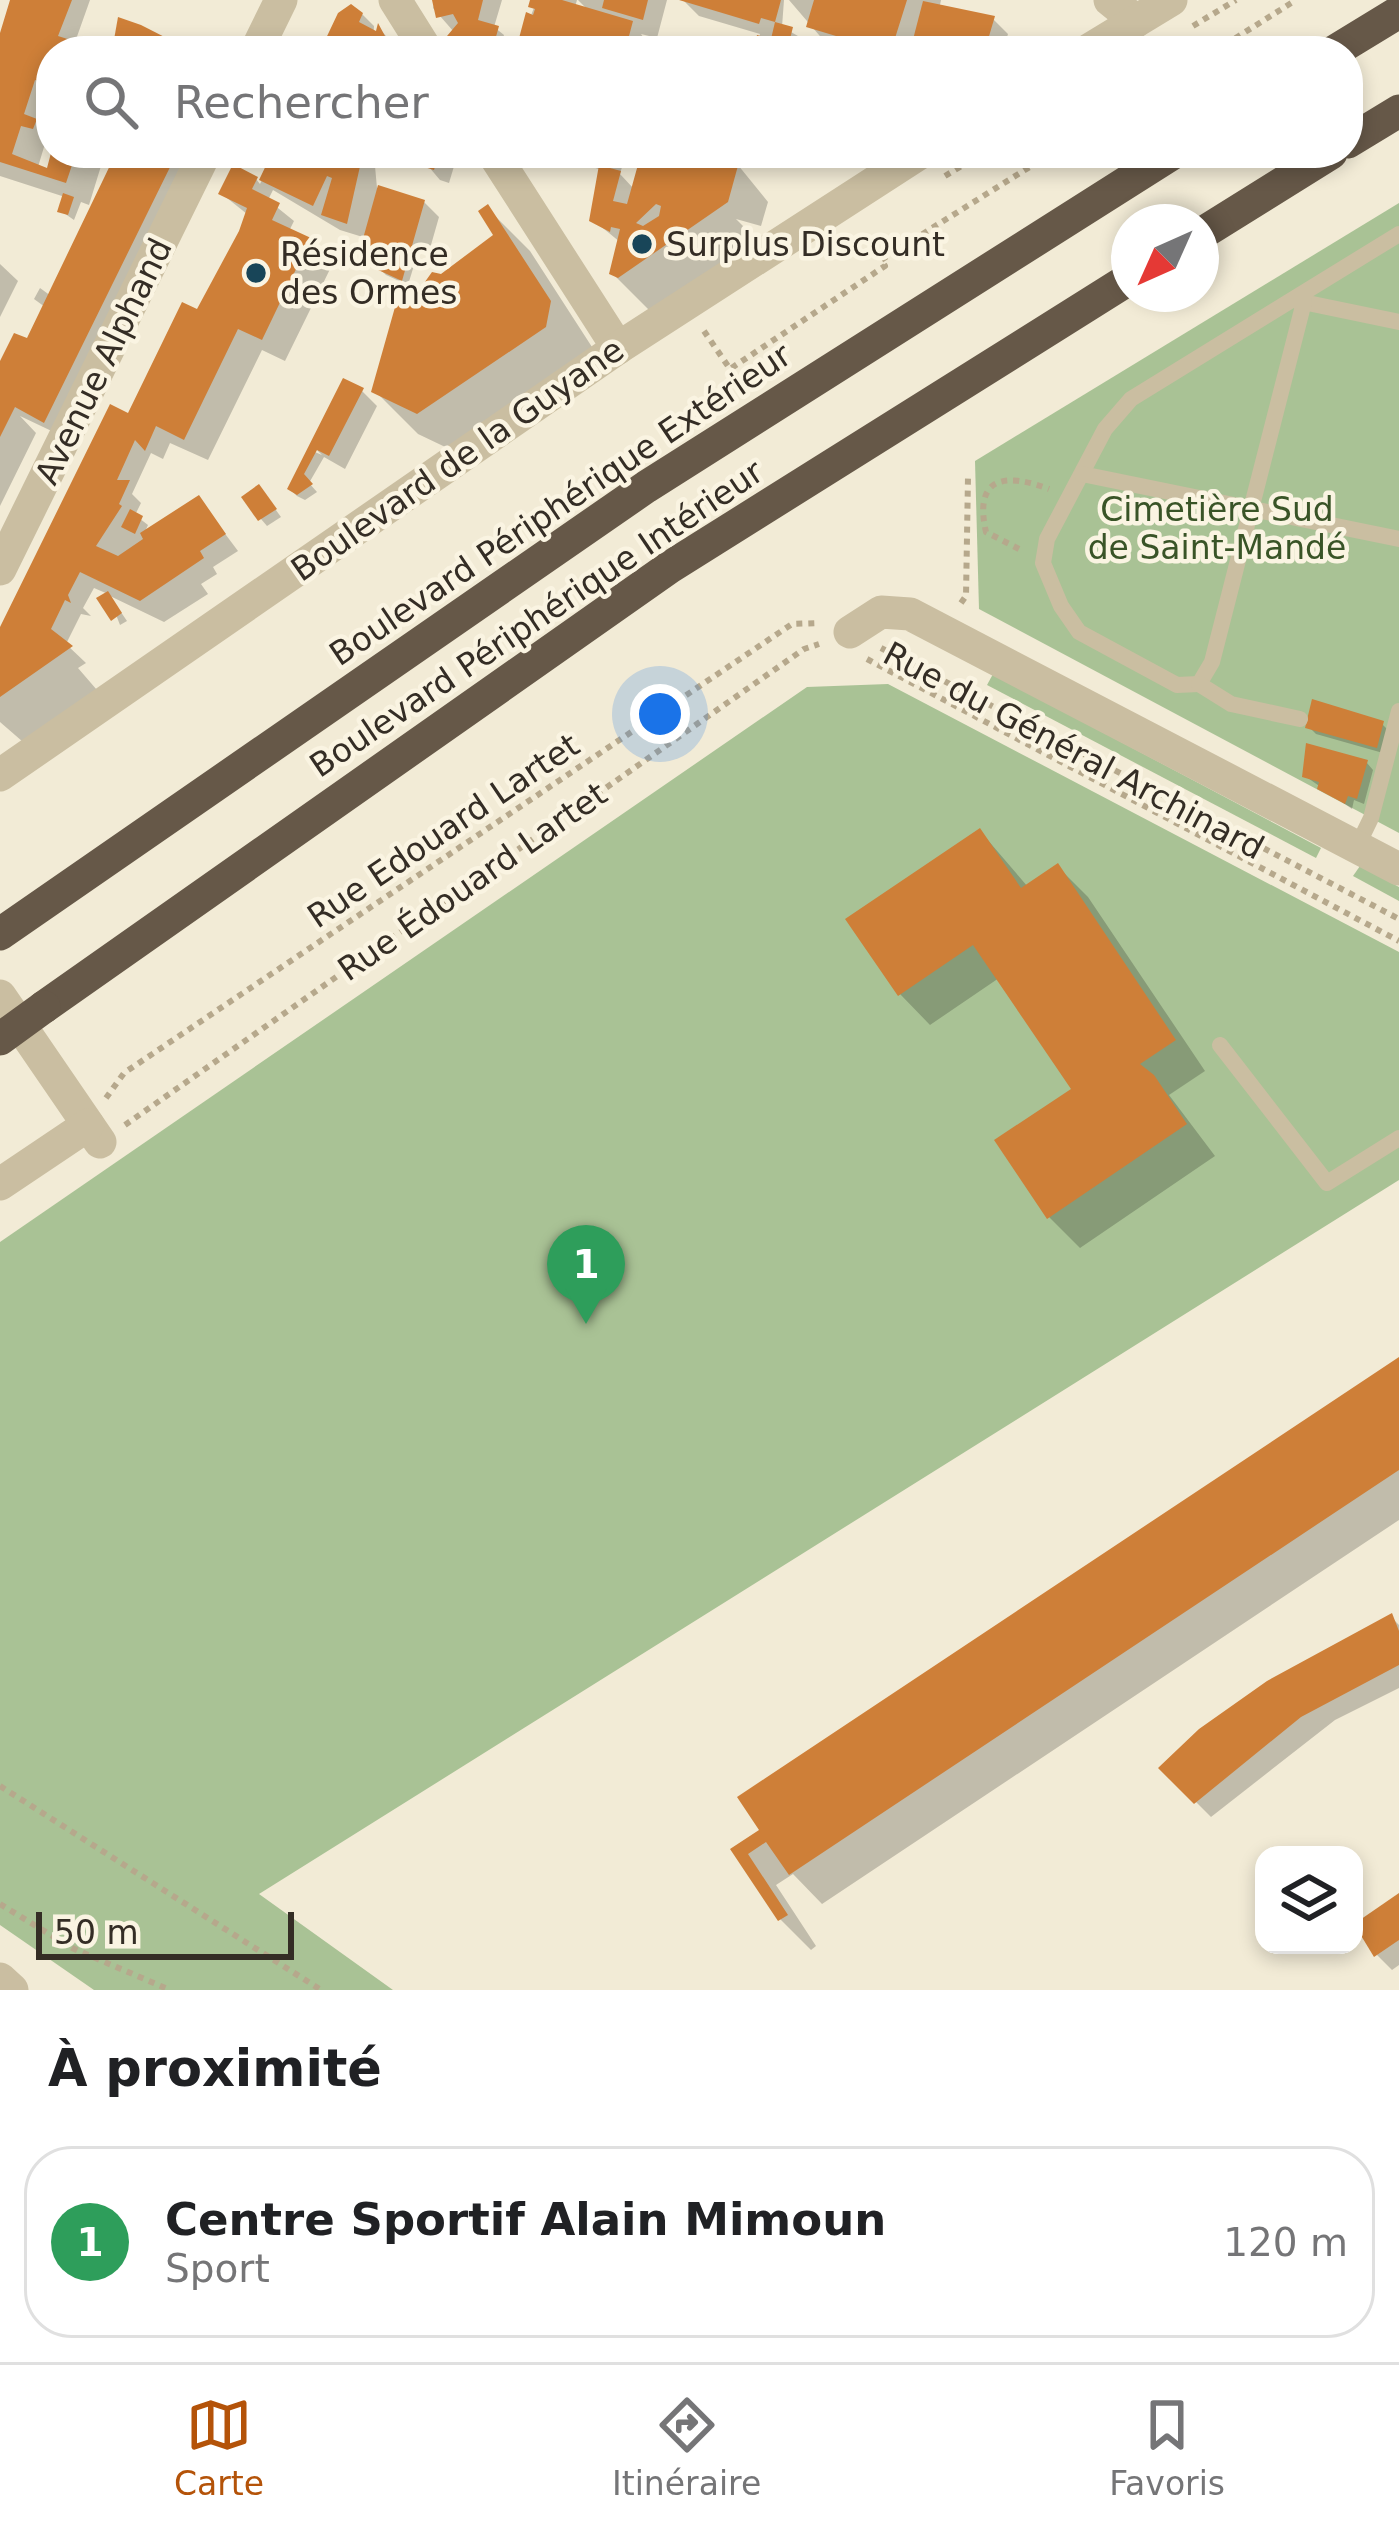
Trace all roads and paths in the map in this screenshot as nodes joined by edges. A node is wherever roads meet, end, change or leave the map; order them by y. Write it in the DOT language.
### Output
graph roads {
  1 [pos="281,0"];
  2 [pos="395,0"];
  3 [pos="1171,0"];
  4 [pos="1296,0"];
  5 [pos="1123,10"];
  6 [pos="1399,11"];
  7 [pos="263,36"];
  8 [pos="418,36"];
  9 [pos="1100,36"];
  10 [pos="1239,36"];
  11 [pos="1359,36"];
  12 [pos="1399,111"];
  13 [pos="1363,133"];
  14 [pos="199,168"];
  15 [pos="503,168"];
  16 [pos="896,168"];
  17 [pos="1028,168"];
  18 [pos="1149,168"];
  19 [pos="1307,168"];
  20 [pos="1219,223"];
  21 [pos="1399,234"];
  22 [pos="1111,290"];
  23 [pos="1298,301"];
  24 [pos="685,303"];
  25 [pos="1399,322"];
  26 [pos="618,348"];
  27 [pos="1082,474"];
  28 [pos="968,476"];
  29 [pos="1070,496"];
  30 [pos="1250,509"];
  31 [pos="1399,539"];
  32 [pos="1043,562"];
  33 [pos="0,569"];
  34 [pos="940,629"];
  35 [pos="816,645"];
  36 [pos="848,646"];
  37 [pos="918,667"];
  38 [pos="910,682"];
  39 [pos="1199,684"];
  40 [pos="1399,711"];
  41 [pos="1300,719"];
  42 [pos="1396,737"];
  43 [pos="0,775"];
  44 [pos="1357,847"];
  45 [pos="1399,869"];
  46 [pos="1399,919"];
  47 [pos="0,934"];
  48 [pos="1399,941"];
  49 [pos="0,997"];
  50 [pos="0,1039"];
  51 [pos="1220,1045"];
  52 [pos="94,1134"];
  53 [pos="1399,1138"];
  54 [pos="0,1184"];
  55 [pos="0,1786"];
  56 [pos="0,1904"];
  57 [pos="0,1979"];
  58 [pos="12,1990"];
  59 [pos="170,1990"];
  60 [pos="321,1990"];
  1 -- 7 [label="street"];
  2 -- 8 [label="street"];
  3 -- 5 [label="street"];
  4 -- 10 [label="path"];
  5 -- 9 [label="street"];
  6 -- 11 [label="highway"];
  12 -- 13 [label="highway"];
  14 -- 33 [label="street, Avenue Alphand"];
  15 -- 26 [label="street"];
  16 -- 24 [label="street, Boulevard de la Guyane"];
  17 -- 24 [label="path"];
  18 -- 47 [label="highway, Boulevard Périphérique Extérieur"];
  19 -- 20 [label="highway"];
  21 -- 23 [label="lane"];
  22 -- 50 [label="highway, Boulevard Périphérique Intérieur, bridge"];
  23 -- 25 [label="lane"];
  23 -- 27 [label="lane"];
  23 -- 30 [label="lane"];
  24 -- 26 [label="street, Boulevard de la Guyane"];
  26 -- 43 [label="street, Boulevard de la Guyane"];
  27 -- 29 [label="lane"];
  27 -- 30 [label="lane"];
  28 -- 34 [label="path"];
  29 -- 32 [label="lane"];
  29 -- 32 [label="path"];
  30 -- 31 [label="lane"];
  30 -- 39 [label="lane"];
  32 -- 39 [label="lane"];
  34 -- 36 [label="street, Rue du Général Archinard"];
  34 -- 37 [label="path"];
  34 -- 44 [label="street, Rue du Général Archinard"];
  35 -- 36 [label="path, Rue Édouard Lartet"];
  35 -- 36 [label="path, Rue du Général Archinard"];
  35 -- 52 [label="path, Rue Édouard Lartet"];
  36 -- 37 [label="path, Rue du Général Archinard"];
  36 -- 38 [label="path, Rue du Général Archinard"];
  36 -- 52 [label="path, Rue Edouard Lartet"];
  37 -- 38 [label="path"];
  37 -- 46 [label="path, Rue du Général Archinard"];
  38 -- 48 [label="path, Rue du Général Archinard"];
  39 -- 41 [label="lane"];
  40 -- 42 [label="lane"];
  42 -- 44 [label="lane"];
  44 -- 45 [label="street, Rue du Général Archinard"];
  49 -- 52 [label="street"];
  51 -- 53 [label="lane"];
  52 -- 54 [label="street"];
  55 -- 60 [label="path"];
  56 -- 59 [label="path"];
  57 -- 58 [label="street"];
}
